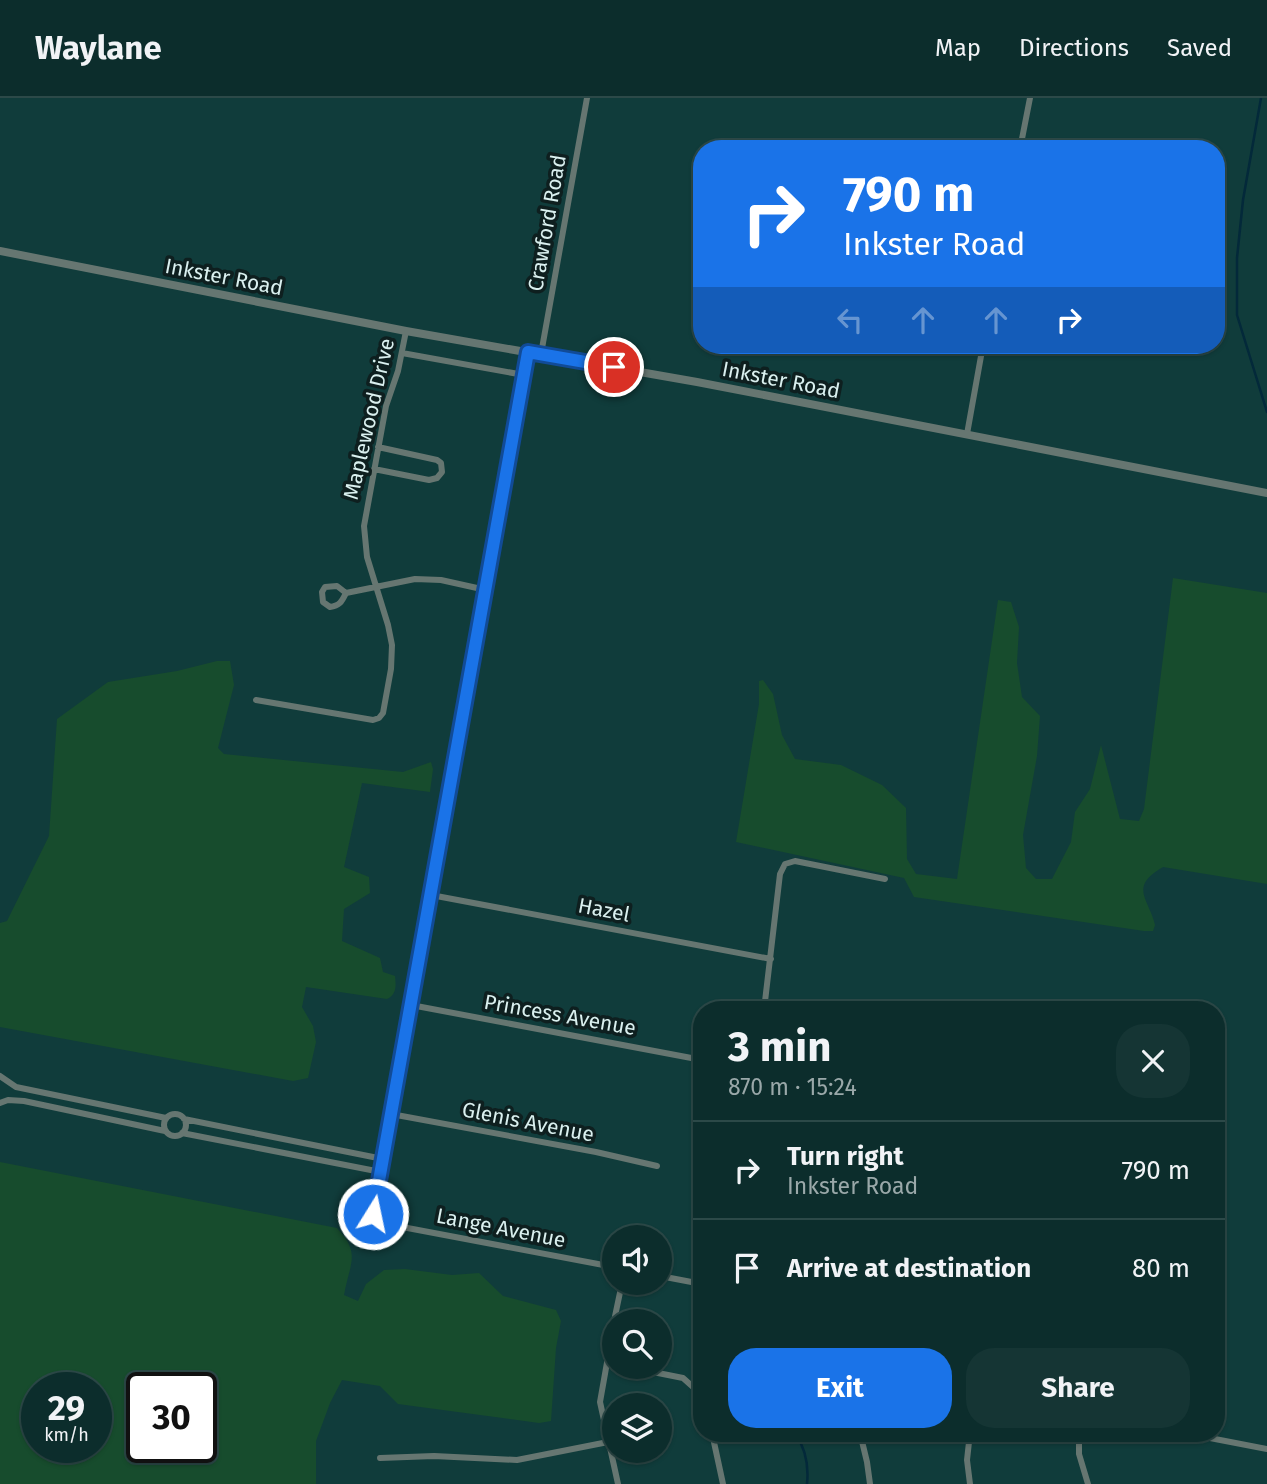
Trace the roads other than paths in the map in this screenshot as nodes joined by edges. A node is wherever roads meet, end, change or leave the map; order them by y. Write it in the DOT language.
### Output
graph roads {
  1 [pos="587,98"];
  2 [pos="1030,98"];
  3 [pos="1022,140"];
  4 [pos="0,251"];
  5 [pos="406,331"];
  6 [pos="528,352"];
  7 [pos="401,353"];
  8 [pos="541,354"];
  9 [pos="981,354"];
  10 [pos="524,375"];
  11 [pos="967,434"];
  12 [pos="378,447"];
  13 [pos="374,469"];
  14 [pos="1267,492"];
  15 [pos="376,586"];
  16 [pos="486,590"];
  17 [pos="346,593"];
  18 [pos="256,700"];
  19 [pos="885,879"];
  20 [pos="431,895"];
  21 [pos="771,959"];
  22 [pos="765,1001"];
  23 [pos="411,1005"];
  24 [pos="693,1058"];
  25 [pos="0,1076"];
  26 [pos="26,1090"];
  27 [pos="24,1101"];
  28 [pos="93,1102"];
  29 [pos="0,1103"];
  30 [pos="91,1114"];
  31 [pos="391,1114"];
  32 [pos="166,1118"];
  33 [pos="184,1119"];
  34 [pos="164,1131"];
  35 [pos="182,1133"];
  36 [pos="280,1139"];
  37 [pos="278,1152"];
  38 [pos="383,1159"];
  39 [pos="657,1166"];
  40 [pos="381,1172"];
  41 [pos="602,1266"];
  42 [pos="672,1278"];
  43 [pos="693,1282"];
  44 [pos="672,1376"];
  45 [pos="693,1387"];
  46 [pos="602,1394"];
  47 [pos="602,1412"];
  48 [pos="1225,1441"];
  49 [pos="714,1442"];
  50 [pos="862,1442"];
  51 [pos="969,1442"];
  52 [pos="1079,1442"];
  53 [pos="602,1443"];
  54 [pos="1267,1449"];
  55 [pos="380,1458"];
  56 [pos="613,1463"];
  57 [pos="618,1484"];
  58 [pos="723,1484"];
  59 [pos="870,1484"];
  60 [pos="970,1484"];
  61 [pos="1088,1484"];
  1 -- 8 [label="street, Crawford Road"];
  2 -- 3 [label="street"];
  4 -- 5 [label="street, Inkster Road"];
  5 -- 6 [label="street, Inkster Road"];
  5 -- 7 [label="street, Maplewood Drive"];
  6 -- 8 [label="street, Inkster Road"];
  6 -- 10 [label="street"];
  7 -- 10 [label="street"];
  7 -- 12 [label="street, Maplewood Drive"];
  8 -- 11 [label="street, Inkster Road"];
  9 -- 11 [label="street"];
  10 -- 16 [label="street"];
  11 -- 14 [label="street, Inkster Road"];
  12 -- 13 [label="street, Maplewood Drive"];
  12 -- 13 [label="street"];
  13 -- 15 [label="street, Maplewood Drive"];
  15 -- 16 [label="street"];
  15 -- 17 [label="street"];
  15 -- 18 [label="street, Maplewood Drive"];
  16 -- 20 [label="street"];
  19 -- 21 [label="street"];
  20 -- 21 [label="street, Hazel"];
  20 -- 23 [label="street"];
  21 -- 22 [label="street"];
  23 -- 24 [label="street, Princess Avenue"];
  23 -- 31 [label="street"];
  25 -- 26 [label="street"];
  26 -- 27 [label="street"];
  26 -- 28 [label="street"];
  27 -- 29 [label="street"];
  27 -- 30 [label="street"];
  28 -- 30 [label="street"];
  28 -- 32 [label="street"];
  30 -- 34 [label="street"];
  31 -- 38 [label="street"];
  31 -- 39 [label="street, Glenis Avenue"];
  32 -- 33 [label="street"];
  32 -- 34 [label="street"];
  33 -- 35 [label="street"];
  33 -- 36 [label="street"];
  34 -- 35 [label="street"];
  35 -- 37 [label="street"];
  36 -- 37 [label="street"];
  36 -- 38 [label="street"];
  37 -- 40 [label="street"];
  38 -- 40 [label="street"];
  40 -- 41 [label="street, Lange Avenue"];
  42 -- 43 [label="street"];
  44 -- 45 [label="street"];
  46 -- 47 [label="street"];
  48 -- 54 [label="street"];
  49 -- 58 [label="street"];
  50 -- 59 [label="street"];
  51 -- 60 [label="street"];
  52 -- 61 [label="street"];
  53 -- 55 [label="street"];
  56 -- 57 [label="street"];
}
